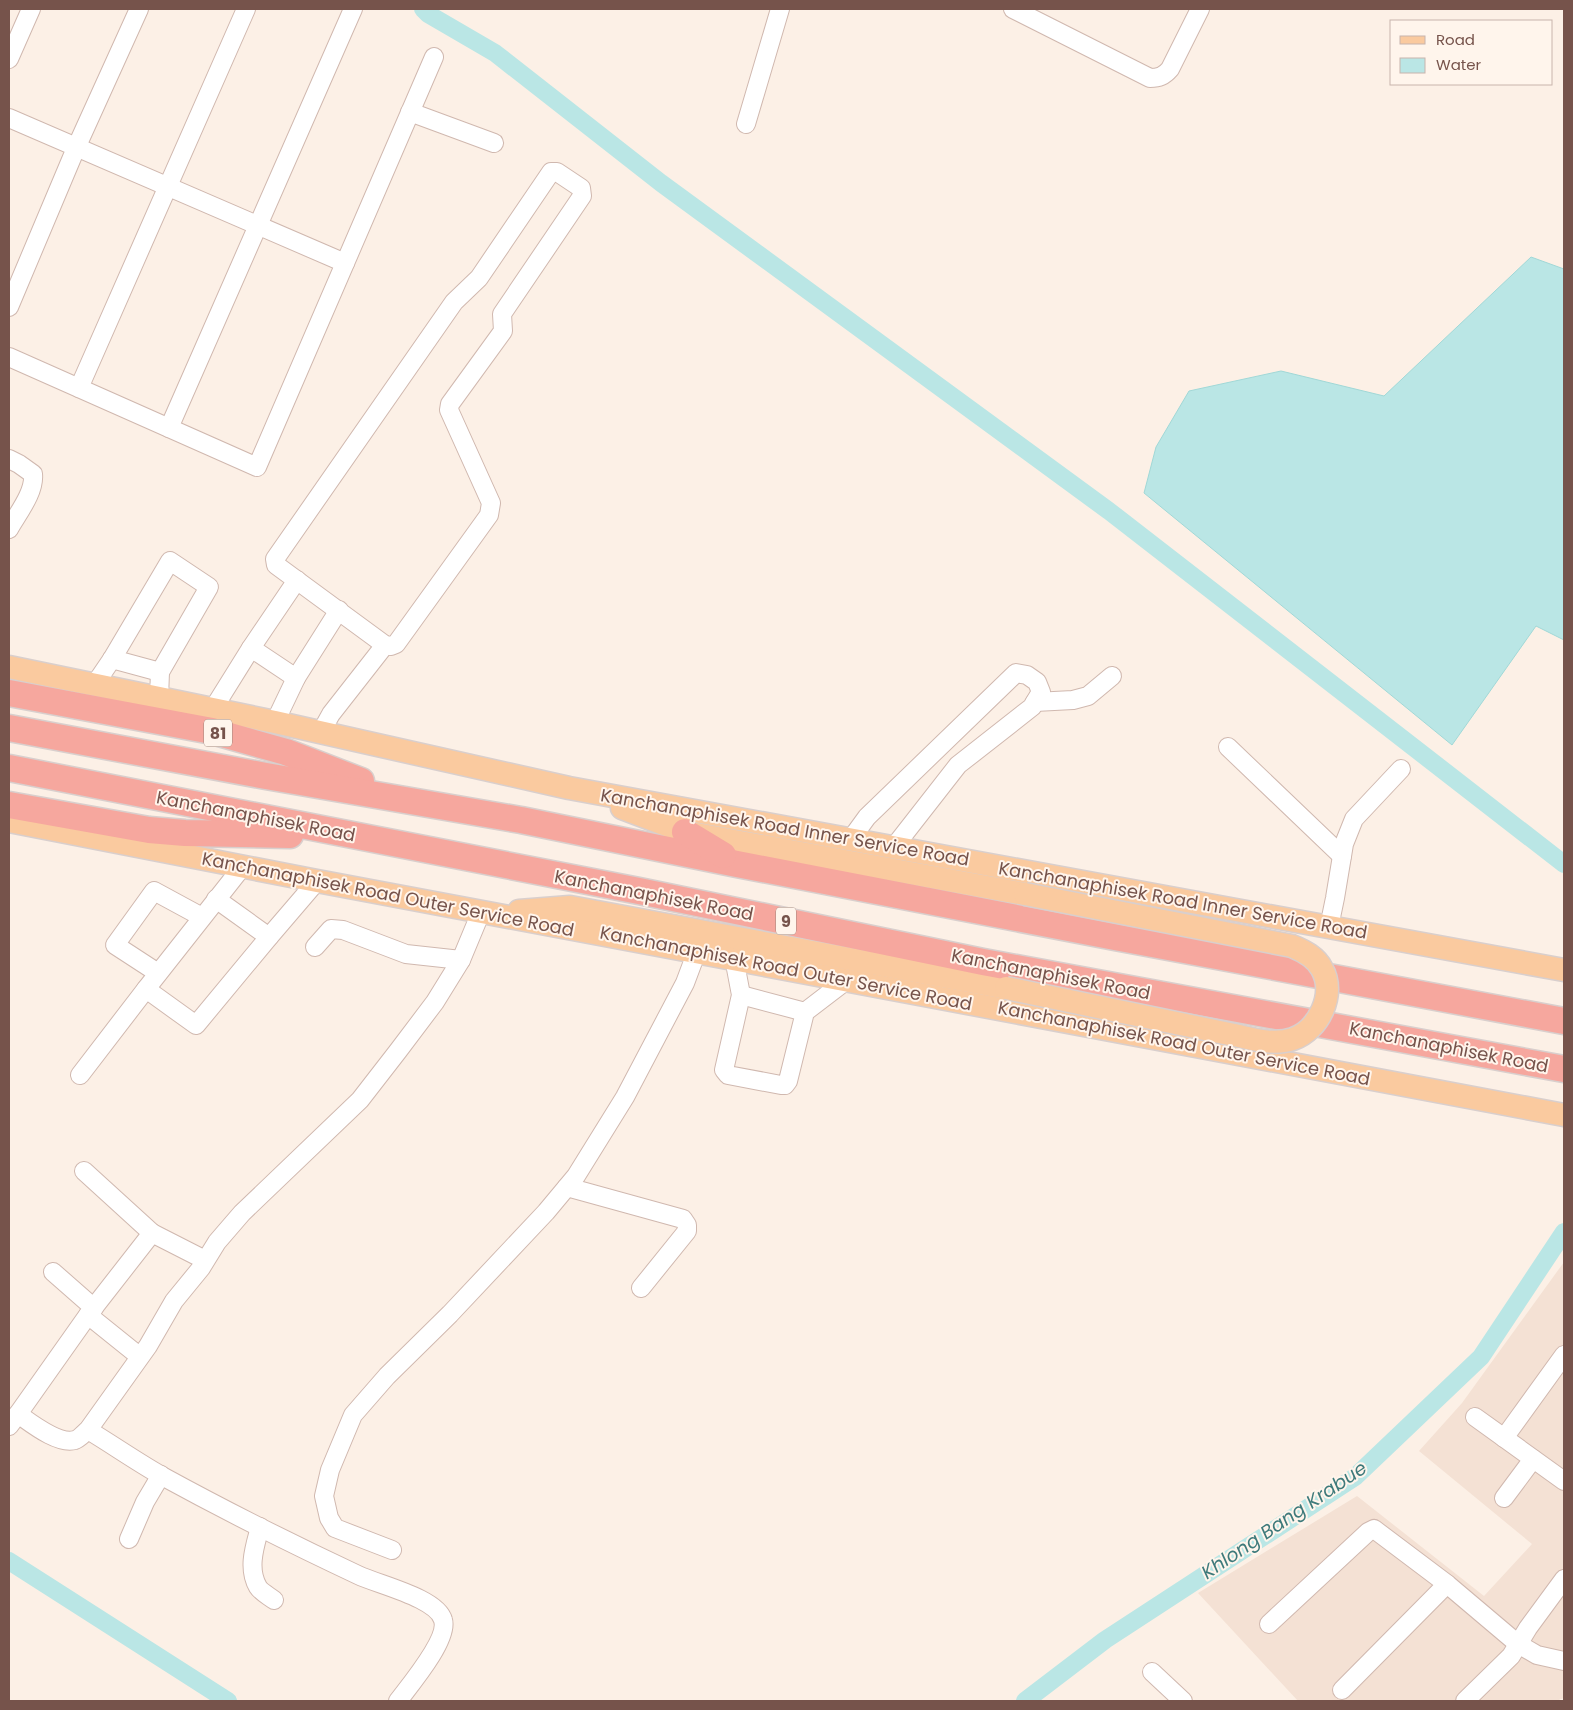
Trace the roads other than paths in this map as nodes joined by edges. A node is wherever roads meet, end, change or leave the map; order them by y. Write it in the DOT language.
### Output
graph roads {
  1 [pos="31,9"];
  2 [pos="139,9"];
  3 [pos="246,9"];
  4 [pos="353,9"];
  5 [pos="780,9"];
  6 [pos="1012,9"];
  7 [pos="1200,9"];
  8 [pos="434,57"];
  9 [pos="9,59"];
  10 [pos="410,112"];
  11 [pos="9,118"];
  12 [pos="746,124"];
  13 [pos="494,143"];
  14 [pos="76,148"];
  15 [pos="168,186"];
  16 [pos="257,225"];
  17 [pos="345,263"];
  18 [pos="9,308"];
  19 [pos="9,357"];
  20 [pos="79,388"];
  21 [pos="169,428"];
  22 [pos="9,459"];
  23 [pos="9,529"];
  24 [pos="297,580"];
  25 [pos="339,610"];
  26 [pos="385,645"];
  27 [pos="251,648"];
  28 [pos="112,659"];
  29 [pos="9,667"];
  30 [pos="160,672"];
  31 [pos="1112,676"];
  32 [pos="296,678"];
  33 [pos="95,684"];
  34 [pos="9,693"];
  35 [pos="159,698"];
  36 [pos="1035,702"];
  37 [pos="213,709"];
  38 [pos="275,722"];
  39 [pos="9,728"];
  40 [pos="321,732"];
  41 [pos="1228,747"];
  42 [pos="9,768"];
  43 [pos="1402,769"];
  44 [pos="569,788"];
  45 [pos="419,802"];
  46 [pos="9,805"];
  47 [pos="9,820"];
  48 [pos="685,832"];
  49 [pos="354,836"];
  50 [pos="850,839"];
  51 [pos="894,847"];
  52 [pos="1342,856"];
  53 [pos="737,864"];
  54 [pos="243,866"];
  55 [pos="317,881"];
  56 [pos="216,900"];
  57 [pos="484,912"];
  58 [pos="202,917"];
  59 [pos="1329,927"];
  60 [pos="269,937"];
  61 [pos="315,947"];
  62 [pos="697,951"];
  63 [pos="734,958"];
  64 [pos="461,960"];
  65 [pos="1564,970"];
  66 [pos="158,973"];
  67 [pos="848,979"];
  68 [pos="146,989"];
  69 [pos="741,995"];
  70 [pos="805,1012"];
  71 [pos="1564,1021"];
  72 [pos="1564,1068"];
  73 [pos="80,1075"];
  74 [pos="1564,1114"];
  75 [pos="84,1171"];
  76 [pos="567,1187"];
  77 [pos="152,1233"];
  78 [pos="205,1260"];
  79 [pos="53,1272"];
  80 [pos="640,1288"];
  81 [pos="91,1311"];
  82 [pos="139,1356"];
  83 [pos="1564,1356"];
  84 [pos="1475,1417"];
  85 [pos="13,1420"];
  86 [pos="88,1430"];
  87 [pos="1504,1438"];
  88 [pos="1533,1459"];
  89 [pos="161,1475"];
  90 [pos="1564,1481"];
  91 [pos="1504,1498"];
  92 [pos="260,1527"];
  93 [pos="129,1539"];
  94 [pos="392,1550"];
  95 [pos="1564,1578"];
  96 [pos="1447,1584"];
  97 [pos="274,1600"];
  98 [pos="1269,1624"];
  99 [pos="1518,1644"];
  100 [pos="1564,1661"];
  101 [pos="1152,1672"];
  102 [pos="1342,1690"];
  103 [pos="398,1701"];
  104 [pos="1183,1701"];
  105 [pos="1465,1701"];
  1 -- 9 [label="street"];
  2 -- 14 [label="street"];
  3 -- 15 [label="street"];
  4 -- 16 [label="street"];
  5 -- 12 [label="street"];
  6 -- 7 [label="street"];
  8 -- 10 [label="street"];
  10 -- 13 [label="street"];
  10 -- 17 [label="street"];
  11 -- 14 [label="street"];
  14 -- 15 [label="street"];
  14 -- 18 [label="street"];
  15 -- 16 [label="street"];
  15 -- 20 [label="street"];
  16 -- 17 [label="street"];
  16 -- 21 [label="street"];
  17 -- 21 [label="street"];
  19 -- 20 [label="street"];
  20 -- 21 [label="street"];
  22 -- 23 [label="street"];
  24 -- 25 [label="street"];
  24 -- 26 [label="street"];
  24 -- 27 [label="street"];
  25 -- 26 [label="street"];
  25 -- 32 [label="street"];
  26 -- 40 [label="street"];
  27 -- 32 [label="street"];
  27 -- 37 [label="street"];
  28 -- 30 [label="street"];
  28 -- 30 [label="street"];
  28 -- 33 [label="street"];
  29 -- 33 [label="main road, Kanchanaphisek Road Inner Service Road"];
  30 -- 35 [label="street"];
  31 -- 36 [label="street"];
  32 -- 38 [label="street"];
  33 -- 35 [label="main road, Kanchanaphisek Road Inner Service Road"];
  34 -- 45 [label="highway, 81"];
  35 -- 37 [label="main road, Kanchanaphisek Road Inner Service Road"];
  36 -- 50 [label="street"];
  36 -- 51 [label="street"];
  37 -- 38 [label="main road, Kanchanaphisek Road Inner Service Road"];
  38 -- 40 [label="main road, Kanchanaphisek Road Inner Service Road"];
  39 -- 45 [label="highway"];
  40 -- 44 [label="main road, Kanchanaphisek Road Inner Service Road"];
  41 -- 52 [label="street"];
  42 -- 49 [label="highway, Kanchanaphisek Road / 9"];
  43 -- 52 [label="street"];
  44 -- 48 [label="main road"];
  44 -- 50 [label="main road, Kanchanaphisek Road Inner Service Road"];
  45 -- 53 [label="highway"];
  46 -- 49 [label="highway"];
  47 -- 54 [label="main road, Kanchanaphisek Road Outer Service Road"];
  48 -- 53 [label="highway"];
  48 -- 57 [label="main road, bridge"];
  49 -- 72 [label="highway, Kanchanaphisek Road / 9"];
  50 -- 51 [label="main road, Kanchanaphisek Road Inner Service Road"];
  51 -- 59 [label="main road, Kanchanaphisek Road Inner Service Road"];
  52 -- 59 [label="street"];
  53 -- 71 [label="highway"];
  54 -- 55 [label="main road, Kanchanaphisek Road Outer Service Road"];
  54 -- 56 [label="street"];
  55 -- 57 [label="main road, Kanchanaphisek Road Outer Service Road"];
  55 -- 60 [label="street"];
  56 -- 58 [label="street"];
  56 -- 60 [label="street"];
  57 -- 62 [label="main road, Kanchanaphisek Road Outer Service Road"];
  57 -- 64 [label="street"];
  58 -- 66 [label="street"];
  58 -- 66 [label="street"];
  59 -- 65 [label="main road, Kanchanaphisek Road Inner Service Road"];
  60 -- 68 [label="street"];
  61 -- 64 [label="street"];
  62 -- 63 [label="main road, Kanchanaphisek Road Outer Service Road"];
  62 -- 76 [label="street"];
  63 -- 67 [label="main road, Kanchanaphisek Road Outer Service Road"];
  63 -- 69 [label="street"];
  64 -- 78 [label="street"];
  66 -- 68 [label="street"];
  67 -- 70 [label="street"];
  67 -- 74 [label="main road, Kanchanaphisek Road Outer Service Road"];
  68 -- 73 [label="street"];
  69 -- 70 [label="street"];
  69 -- 70 [label="street"];
  75 -- 77 [label="street"];
  76 -- 80 [label="street"];
  76 -- 94 [label="street"];
  77 -- 78 [label="street"];
  77 -- 81 [label="street"];
  78 -- 82 [label="street"];
  79 -- 81 [label="street"];
  81 -- 82 [label="street"];
  81 -- 85 [label="street"];
  82 -- 86 [label="street"];
  83 -- 87 [label="street"];
  84 -- 87 [label="street"];
  85 -- 86 [label="street"];
  86 -- 89 [label="street"];
  87 -- 88 [label="street"];
  88 -- 90 [label="street"];
  88 -- 91 [label="street"];
  89 -- 92 [label="street"];
  89 -- 93 [label="street"];
  92 -- 97 [label="street"];
  92 -- 103 [label="street"];
  95 -- 99 [label="street"];
  96 -- 98 [label="street"];
  96 -- 99 [label="street"];
  96 -- 102 [label="street"];
  99 -- 100 [label="street"];
  99 -- 105 [label="street"];
  101 -- 104 [label="street"];
}
